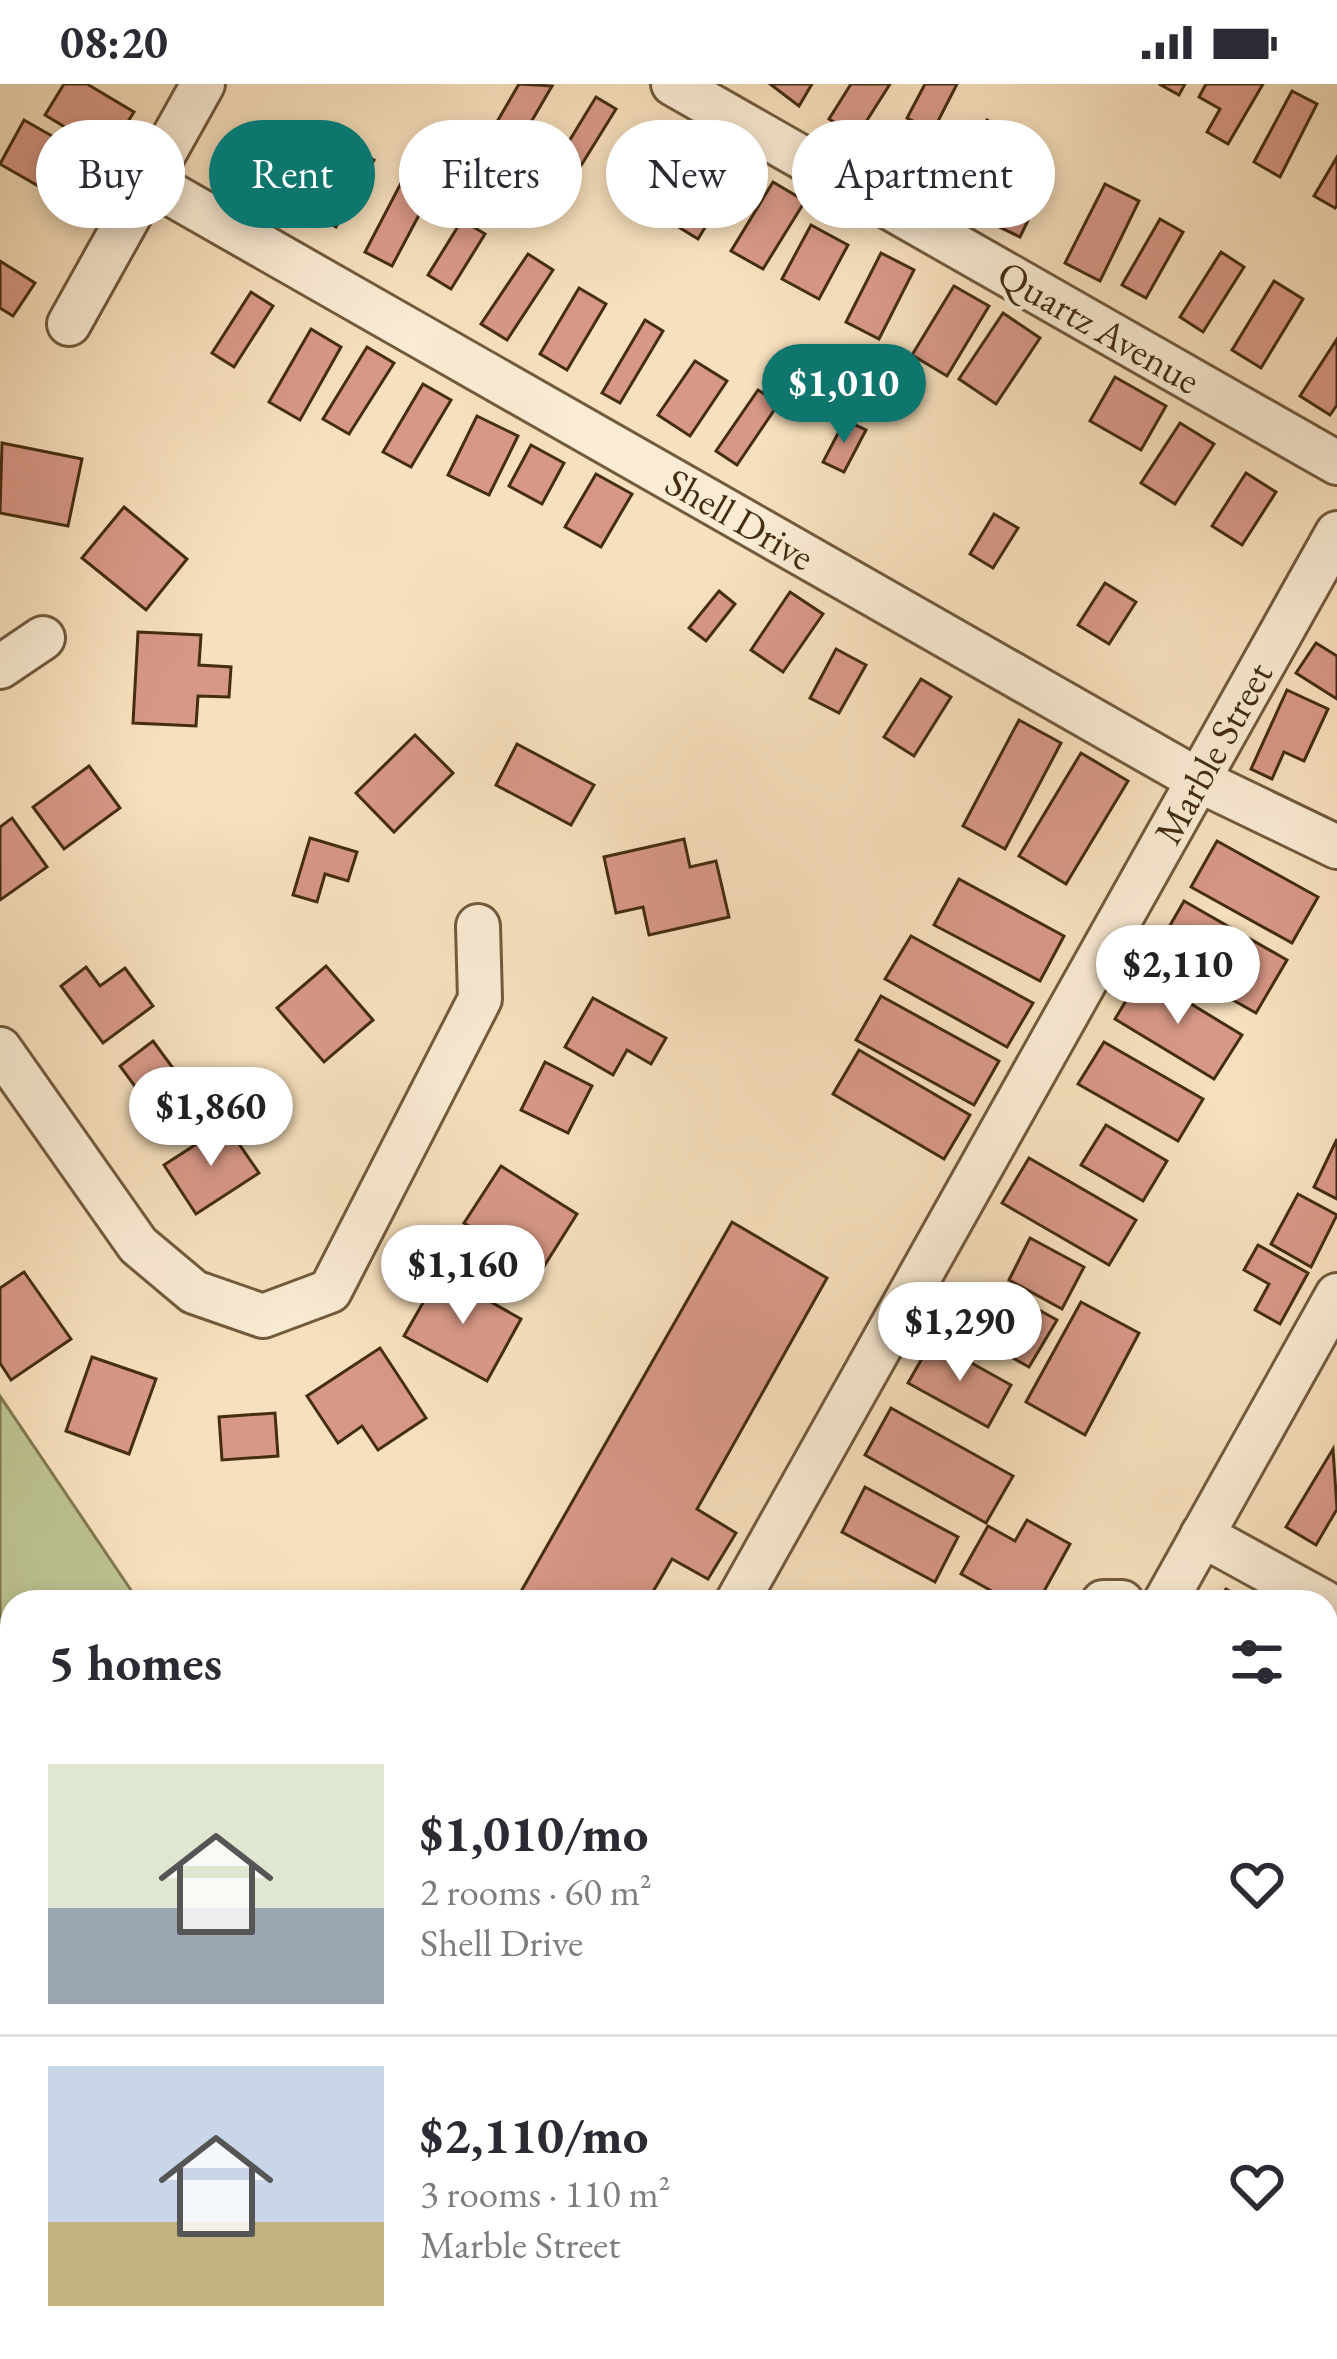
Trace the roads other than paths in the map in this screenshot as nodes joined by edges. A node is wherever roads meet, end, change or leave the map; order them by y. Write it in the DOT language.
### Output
graph roads {
  1 [pos="203,84"];
  2 [pos="673,84"];
  3 [pos="183,120"];
  4 [pos="185,203"];
  5 [pos="122,228"];
  6 [pos="69,324"];
  7 [pos="1337,463"];
  8 [pos="1337,533"];
  9 [pos="43,638"];
  10 [pos="0,667"];
  11 [pos="1198,780"];
  12 [pos="1337,847"];
  13 [pos="478,926"];
  14 [pos="0,1049"];
  15 [pos="1337,1295"];
  16 [pos="1202,1535"];
  17 [pos="744,1590"];
  18 [pos="1172,1590"];
  19 [pos="1301,1590"];
  1 -- 3 [label="street"];
  2 -- 7 [label="street, Quartz Avenue"];
  4 -- 11 [label="street, Shell Drive"];
  5 -- 6 [label="street"];
  8 -- 11 [label="street, Marble Street"];
  9 -- 10 [label="street"];
  11 -- 12 [label="street, Shell Drive"];
  11 -- 17 [label="street, Marble Street"];
  13 -- 14 [label="street"];
  15 -- 16 [label="street"];
  16 -- 18 [label="street"];
  16 -- 19 [label="street"];
}
